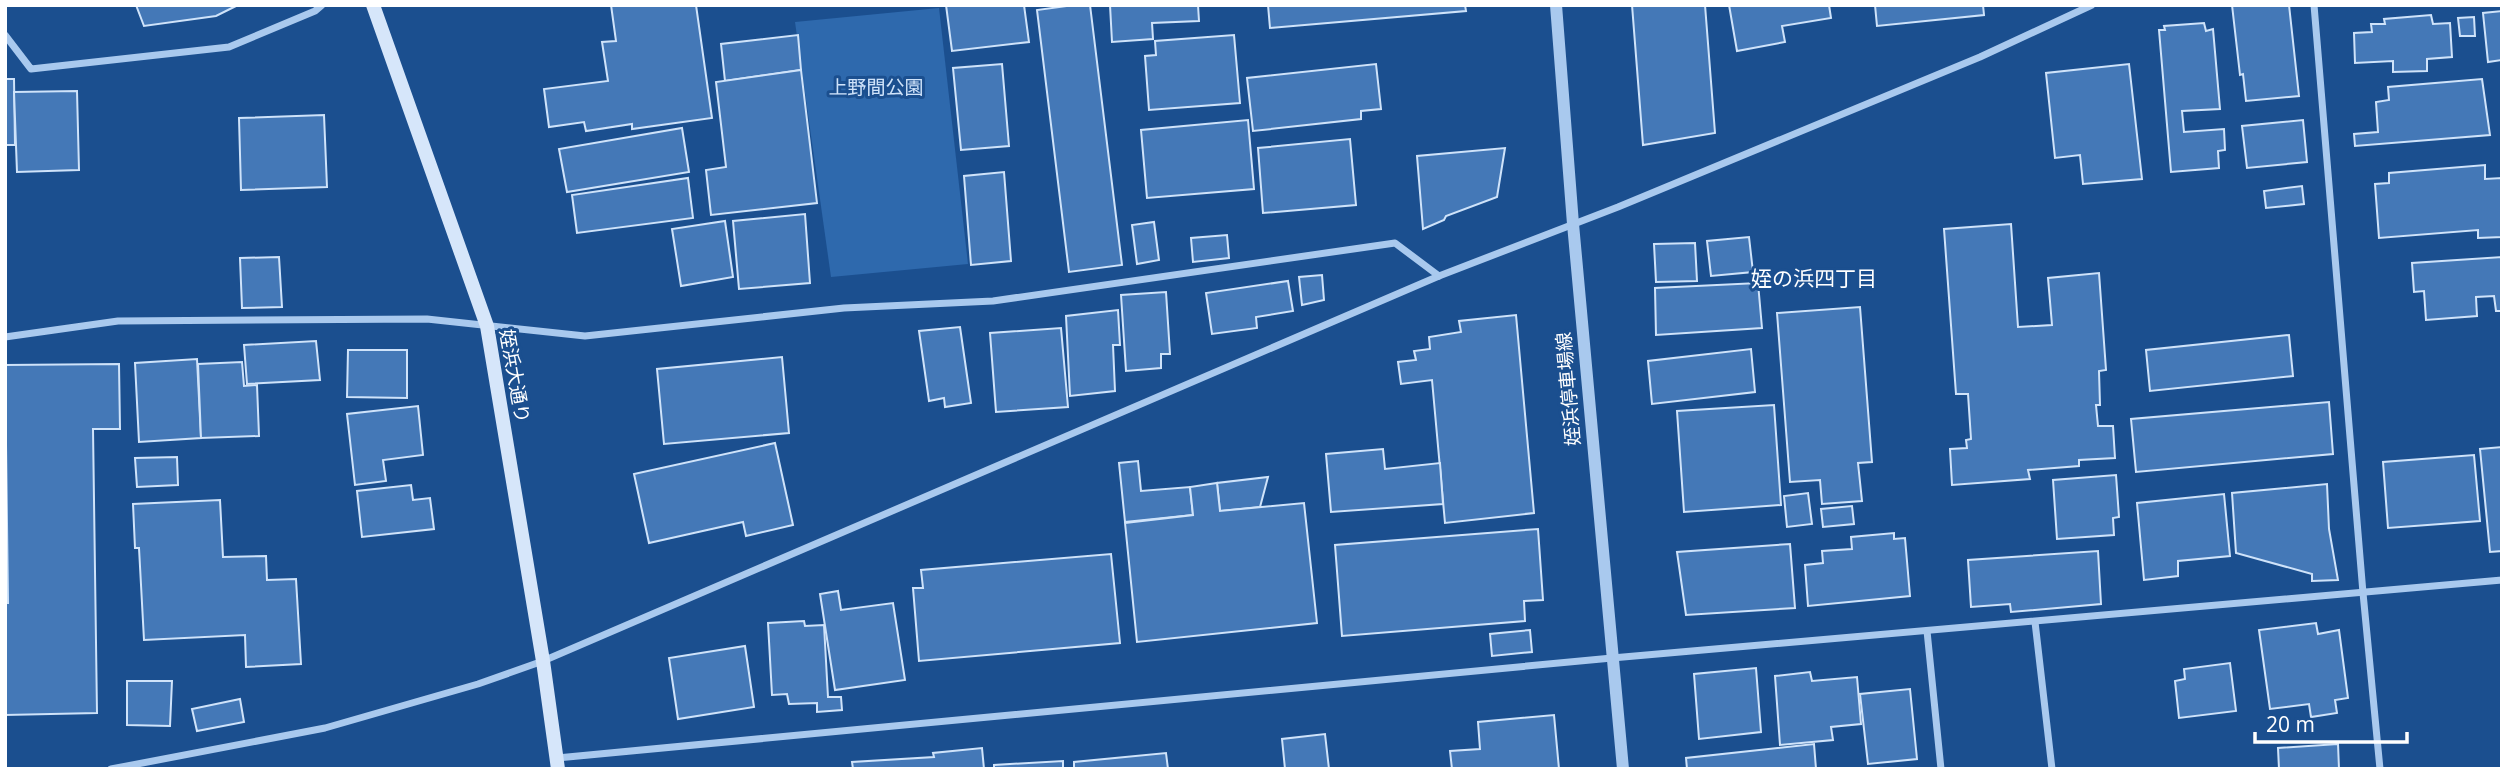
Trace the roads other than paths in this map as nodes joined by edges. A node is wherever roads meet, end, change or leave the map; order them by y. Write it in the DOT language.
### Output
graph roads {
  1 [pos="322,5"];
  2 [pos="373,5"];
  3 [pos="1556,5"];
  4 [pos="2092,5"];
  5 [pos="2314,5"];
  6 [pos="5,35"];
  7 [pos="1573,224"];
  8 [pos="1439,276"];
  9 [pos="487,326"];
  10 [pos="5,337"];
  11 [pos="2502,580"];
  12 [pos="2363,593"];
  13 [pos="2035,622"];
  14 [pos="1927,631"];
  15 [pos="1612,658"];
  16 [pos="543,661"];
  17 [pos="557,763"];
  18 [pos="111,769"];
  19 [pos="1623,769"];
  20 [pos="1941,769"];
  21 [pos="2052,769"];
  22 [pos="2380,769"];
  1 -- 6 [label="street"];
  2 -- 9 [label="main road, 姪浜大通り"];
  3 -- 7 [label="street, 姪浜停車場線"];
  4 -- 7 [label="street"];
  5 -- 12 [label="street"];
  7 -- 8 [label="street"];
  7 -- 15 [label="street, 姪浜停車場線"];
  8 -- 9 [label="street"];
  8 -- 16 [label="street"];
  9 -- 10 [label="street"];
  9 -- 16 [label="main road, 姪浜大通り"];
  11 -- 12 [label="street"];
  12 -- 13 [label="street"];
  12 -- 22 [label="street"];
  13 -- 14 [label="street"];
  13 -- 21 [label="street"];
  14 -- 15 [label="street"];
  14 -- 20 [label="street"];
  15 -- 17 [label="street"];
  15 -- 19 [label="street, 姪浜停車場線"];
  16 -- 17 [label="main road, 姪浜大通り"];
  16 -- 18 [label="street"];
}
